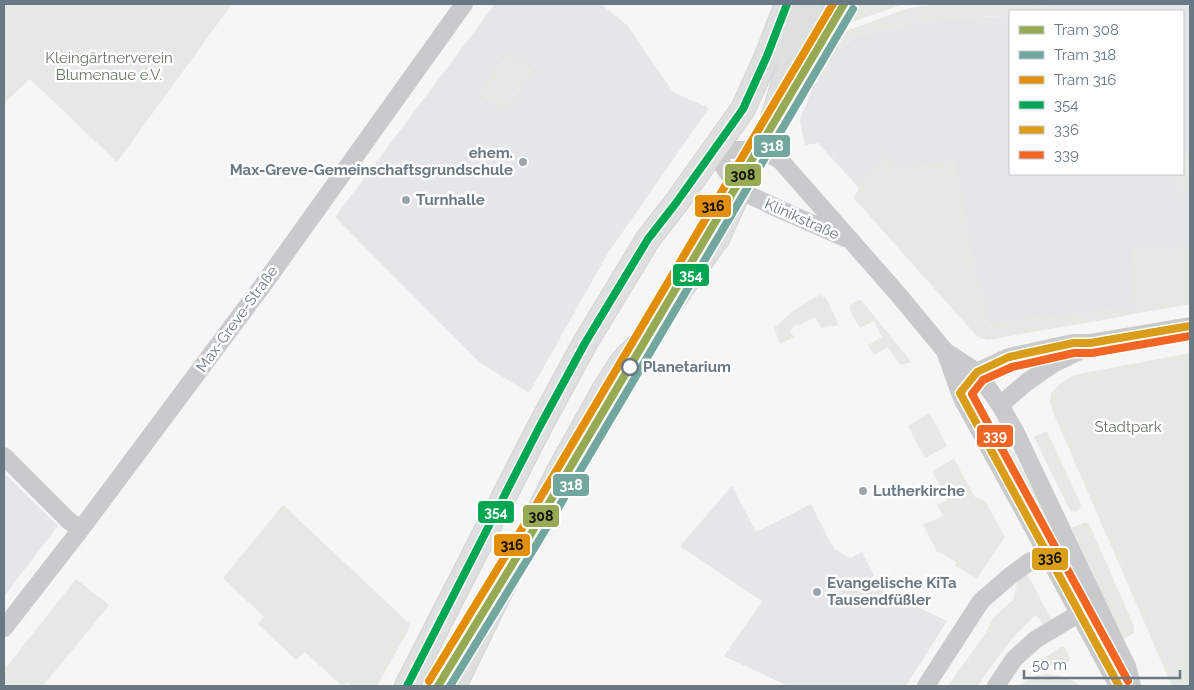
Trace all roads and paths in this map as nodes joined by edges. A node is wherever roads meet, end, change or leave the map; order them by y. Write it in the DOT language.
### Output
graph roads {
  1 [pos="464,4"];
  2 [pos="787,4"];
  3 [pos="812,4"];
  4 [pos="714,150"];
  5 [pos="761,150"];
  6 [pos="739,190"];
  7 [pos="850,240"];
  8 [pos="1190,326"];
  9 [pos="1090,343"];
  10 [pos="945,351"];
  11 [pos="977,372"];
  12 [pos="962,397"];
  13 [pos="1000,404"];
  14 [pos="4,456"];
  15 [pos="81,529"];
  16 [pos="1046,554"];
  17 [pos="1075,557"];
  18 [pos="1092,593"];
  19 [pos="1078,614"];
  20 [pos="4,628"];
  21 [pos="407,686"];
  22 [pos="454,686"];
  23 [pos="926,686"];
  24 [pos="996,686"];
  25 [pos="1119,686"];
  26 [pos="1132,686"];
  1 -- 15 [label="street, Max-Greve-Straße"];
  2 -- 4 [label="main road"];
  3 -- 5 [label="main road"];
  4 -- 5 [label="street"];
  4 -- 6 [label="street"];
  4 -- 21 [label="main road"];
  5 -- 6 [label="main road"];
  5 -- 7 [label="street, Klinikstraße"];
  6 -- 7 [label="street, Klinikstraße"];
  6 -- 22 [label="main road"];
  7 -- 10 [label="street, Klinikstraße"];
  8 -- 9 [label="street"];
  9 -- 11 [label="street"];
  9 -- 13 [label="street"];
  10 -- 11 [label="street, Klinikstraße"];
  10 -- 12 [label="street, Klinikstraße"];
  11 -- 12 [label="street"];
  11 -- 13 [label="street, Klinikstraße"];
  12 -- 13 [label="street"];
  12 -- 16 [label="street, Klinikstraße"];
  13 -- 17 [label="street, Klinikstraße"];
  14 -- 15 [label="street"];
  15 -- 20 [label="street, Max-Greve-Straße"];
  16 -- 17 [label="street"];
  16 -- 19 [label="street, Klinikstraße"];
  16 -- 23 [label="street"];
  17 -- 18 [label="street, Klinikstraße"];
  18 -- 19 [label="street"];
  18 -- 26 [label="street, Klinikstraße"];
  19 -- 24 [label="street"];
  19 -- 25 [label="street, Klinikstraße"];
}
